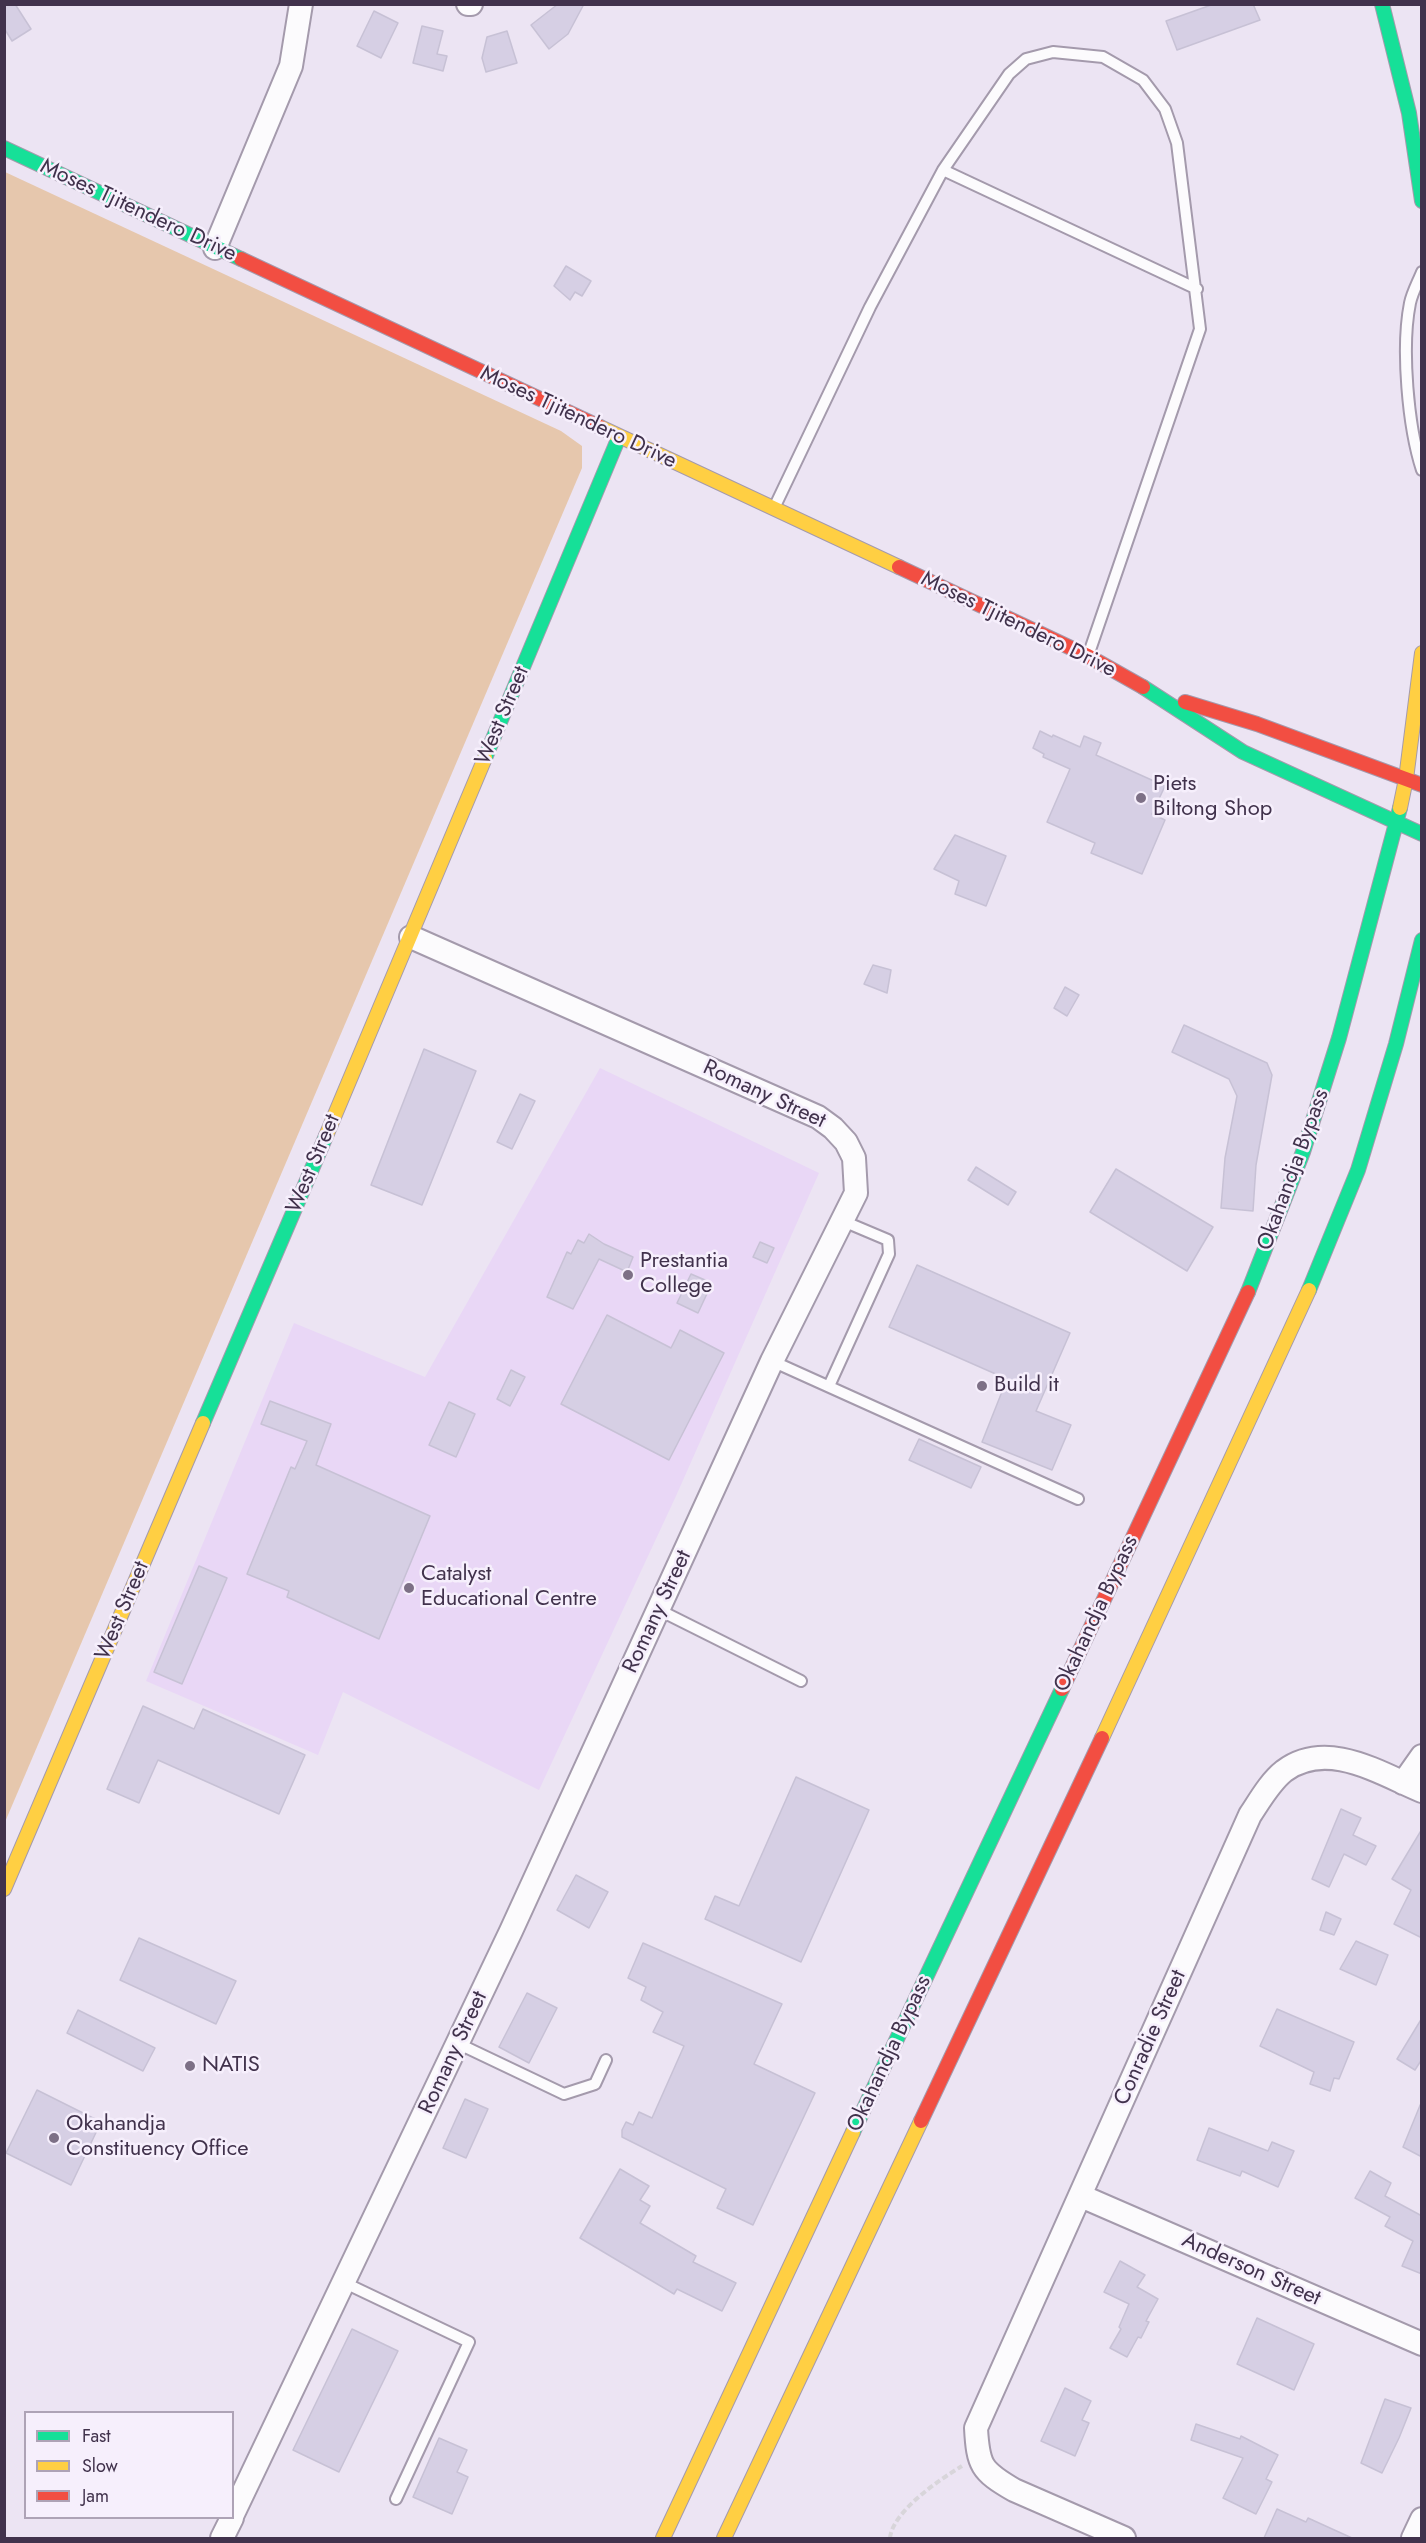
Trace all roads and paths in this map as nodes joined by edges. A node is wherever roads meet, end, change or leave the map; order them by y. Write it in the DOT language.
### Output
graph roads {
  1 [pos="301,4"];
  2 [pos="1382,4"];
  3 [pos="4,148"];
  4 [pos="943,170"];
  5 [pos="1422,201"];
  6 [pos="215,248"];
  7 [pos="1422,272"];
  8 [pos="1197,289"];
  9 [pos="619,437"];
  10 [pos="1422,470"];
  11 [pos="774,509"];
  12 [pos="1422,652"];
  13 [pos="1088,656"];
  14 [pos="1150,691"];
  15 [pos="1406,779"];
  16 [pos="1422,785"];
  17 [pos="1397,823"];
  18 [pos="1422,834"];
  19 [pos="411,938"];
  20 [pos="1422,940"];
  21 [pos="843,1221"];
  22 [pos="772,1361"];
  23 [pos="829,1386"];
  24 [pos="1078,1499"];
  25 [pos="659,1610"];
  26 [pos="801,1681"];
  27 [pos="1422,1756"];
  28 [pos="1412,1787"];
  29 [pos="4,1889"];
  30 [pos="459,2044"];
  31 [pos="606,2060"];
  32 [pos="1081,2196"];
  33 [pos="345,2283"];
  34 [pos="1422,2344"];
  35 [pos="978,2456"];
  36 [pos="396,2499"];
  37 [pos="234,2513"];
  38 [pos="231,2519"];
  39 [pos="1422,2519"];
  40 [pos="222,2538"];
  41 [pos="663,2538"];
  42 [pos="724,2538"];
  43 [pos="890,2538"];
  44 [pos="1124,2538"];
  45 [pos="1413,2538"];
  1 -- 6 [label="street"];
  2 -- 5 [label="main road"];
  3 -- 6 [label="main road, Moses Tjitendero Drive"];
  4 -- 8 [label="lane"];
  4 -- 8 [label="lane"];
  4 -- 11 [label="lane"];
  6 -- 9 [label="main road, Moses Tjitendero Drive"];
  7 -- 10 [label="lane"];
  8 -- 13 [label="lane"];
  9 -- 11 [label="main road, Moses Tjitendero Drive"];
  9 -- 19 [label="main road, West Street"];
  11 -- 13 [label="main road, Moses Tjitendero Drive"];
  12 -- 15 [label="main road, Okahandja Bypass"];
  13 -- 14 [label="main road, Moses Tjitendero Drive"];
  14 -- 15 [label="main road, Moses Tjitendero Drive"];
  14 -- 17 [label="main road, Moses Tjitendero Drive"];
  15 -- 16 [label="main road, Moses Tjitendero Drive"];
  15 -- 17 [label="main road, Okahandja Bypass"];
  17 -- 18 [label="main road, Moses Tjitendero Drive"];
  17 -- 41 [label="main road, Okahandja Bypass"];
  19 -- 21 [label="street, Romany Street"];
  19 -- 29 [label="main road, West Street"];
  20 -- 42 [label="main road"];
  21 -- 22 [label="street, Romany Street"];
  21 -- 23 [label="lane"];
  22 -- 23 [label="lane"];
  22 -- 25 [label="street, Romany Street"];
  23 -- 24 [label="lane"];
  25 -- 26 [label="lane"];
  25 -- 30 [label="street, Romany Street"];
  27 -- 28 [label="street"];
  28 -- 32 [label="street, Conradie Street"];
  30 -- 31 [label="lane"];
  30 -- 33 [label="street, Romany Street"];
  32 -- 34 [label="street, Anderson Street"];
  32 -- 35 [label="street, Conradie Street"];
  33 -- 36 [label="lane"];
  33 -- 37 [label="street, Romany Street"];
  35 -- 43 [label="path"];
  35 -- 44 [label="street"];
  38 -- 40 [label="street, Romany Street"];
  39 -- 45 [label="street"];
}
